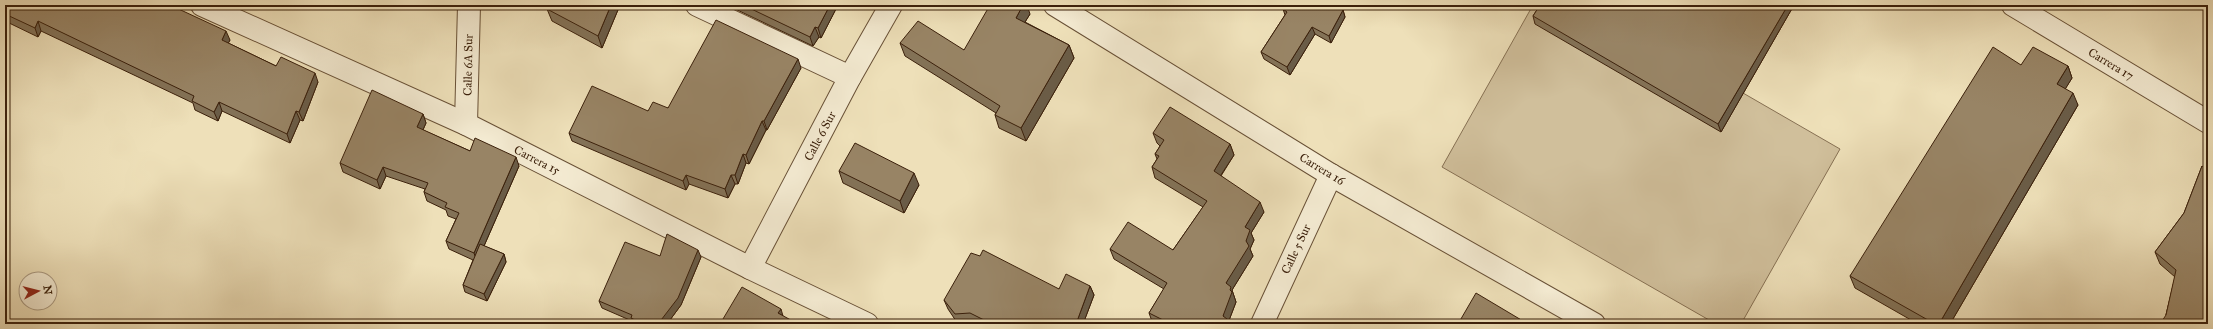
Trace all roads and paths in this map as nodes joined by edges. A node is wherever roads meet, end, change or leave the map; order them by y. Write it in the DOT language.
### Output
graph roads {
  1 [pos="202,5"];
  2 [pos="469,5"];
  3 [pos="697,5"];
  4 [pos="891,5"];
  5 [pos="1055,5"];
  6 [pos="2013,5"];
  7 [pos="850,78"];
  8 [pos="2208,122"];
  9 [pos="466,124"];
  10 [pos="1331,175"];
  11 [pos="750,268"];
  12 [pos="866,324"];
  13 [pos="1262,324"];
  14 [pos="1594,324"];
  1 -- 9 [label="street, Carrera 15"];
  2 -- 9 [label="street, Calle 6A Sur"];
  3 -- 7 [label="street"];
  4 -- 7 [label="street, Calle 6 Sur"];
  5 -- 10 [label="street, Carrera 16"];
  6 -- 8 [label="street, Carrera 17"];
  7 -- 11 [label="street, Calle 6 Sur"];
  9 -- 11 [label="street, Carrera 15"];
  10 -- 13 [label="street, Calle 5 Sur"];
  10 -- 14 [label="street, Carrera 16"];
  11 -- 12 [label="street, Carrera 15"];
}
